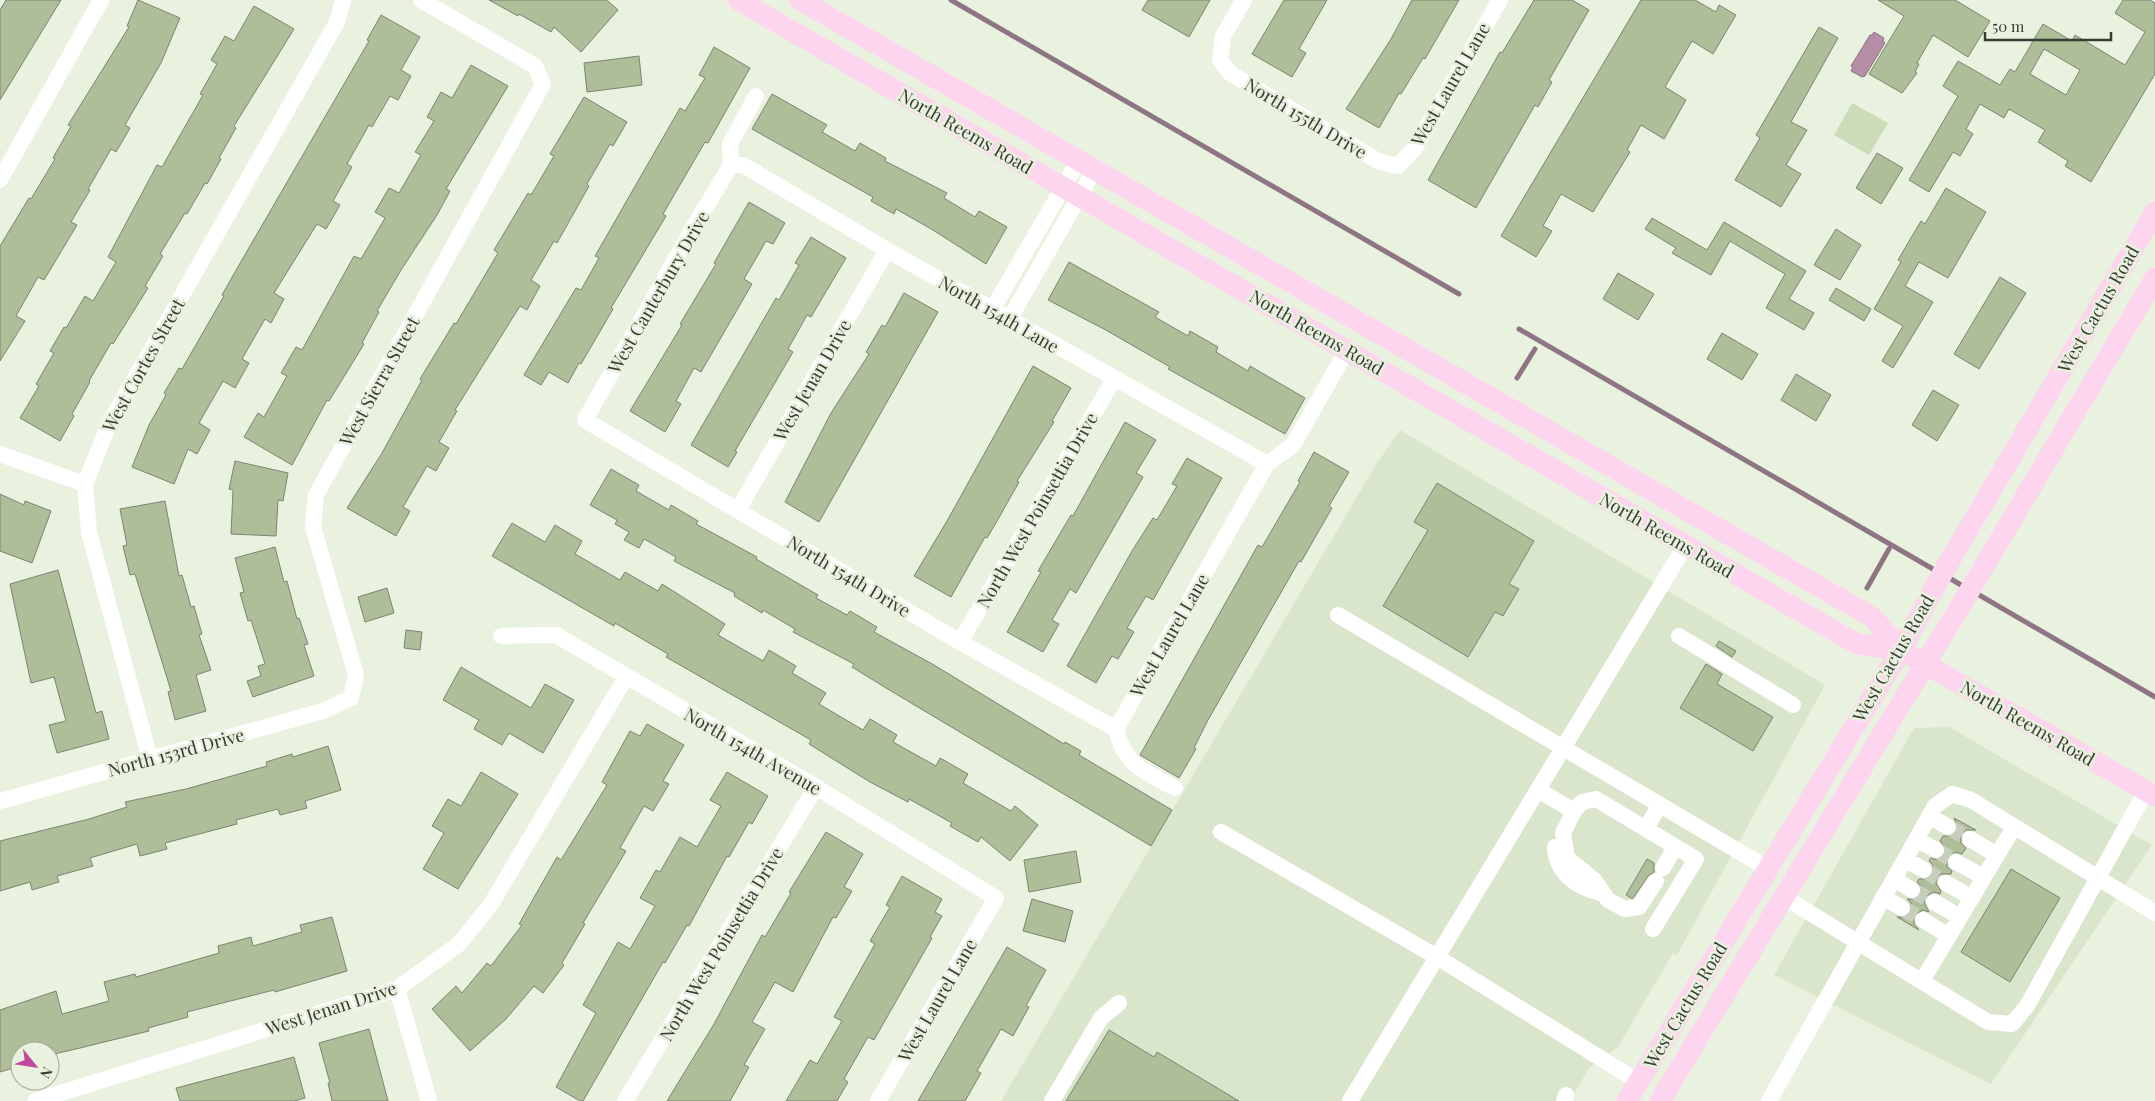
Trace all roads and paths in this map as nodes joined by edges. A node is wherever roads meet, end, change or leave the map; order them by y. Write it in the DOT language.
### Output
graph roads {
  1 [pos="101,0"];
  2 [pos="343,0"];
  3 [pos="421,0"];
  4 [pos="738,0"];
  5 [pos="800,0"];
  6 [pos="1244,0"];
  7 [pos="1500,0"];
  8 [pos="756,96"];
  9 [pos="732,165"];
  10 [pos="1087,165"];
  11 [pos="1398,166"];
  12 [pos="0,180"];
  13 [pos="1072,191"];
  14 [pos="2155,212"];
  15 [pos="886,250"];
  16 [pos="2155,278"];
  17 [pos="992,310"];
  18 [pos="1009,320"];
  19 [pos="1347,350"];
  20 [pos="1114,379"];
  21 [pos="1467,384"];
  22 [pos="1452,410"];
  23 [pos="585,420"];
  24 [pos="0,454"];
  25 [pos="1266,464"];
  26 [pos="84,484"];
  27 [pos="738,510"];
  28 [pos="1685,546"];
  29 [pos="1338,615"];
  30 [pos="501,636"];
  31 [pos="1679,636"];
  32 [pos="960,642"];
  33 [pos="1901,650"];
  34 [pos="1926,663"];
  35 [pos="626,677"];
  36 [pos="351,698"];
  37 [pos="1792,705"];
  38 [pos="1116,729"];
  39 [pos="1563,748"];
  40 [pos="150,759"];
  41 [pos="816,787"];
  42 [pos="1175,788"];
  43 [pos="1538,790"];
  44 [pos="2150,794"];
  45 [pos="0,801"];
  46 [pos="1659,806"];
  47 [pos="1574,811"];
  48 [pos="1930,816"];
  49 [pos="1948,827"];
  50 [pos="2014,827"];
  51 [pos="1646,828"];
  52 [pos="1221,832"];
  53 [pos="1916,839"];
  54 [pos="1970,839"];
  55 [pos="1675,847"];
  56 [pos="1936,850"];
  57 [pos="1997,855"];
  58 [pos="1904,859"];
  59 [pos="1956,862"];
  60 [pos="1767,868"];
  61 [pos="1924,870"];
  62 [pos="1984,878"];
  63 [pos="2098,878"];
  64 [pos="1894,879"];
  65 [pos="1946,883"];
  66 [pos="1912,890"];
  67 [pos="1784,897"];
  68 [pos="1883,897"];
  69 [pos="996,898"];
  70 [pos="1972,898"];
  71 [pos="1934,902"];
  72 [pos="1902,908"];
  73 [pos="2155,913"];
  74 [pos="1960,917"];
  75 [pos="1923,920"];
  76 [pos="1653,930"];
  77 [pos="1949,936"];
  78 [pos="1858,941"];
  79 [pos="1437,957"];
  80 [pos="1922,981"];
  81 [pos="397,989"];
  82 [pos="1119,1003"];
  83 [pos="1656,1096"];
  84 [pos="34,1101"];
  85 [pos="429,1101"];
  86 [pos="625,1101"];
  87 [pos="878,1101"];
  88 [pos="1052,1101"];
  89 [pos="1350,1101"];
  90 [pos="1627,1101"];
  91 [pos="1770,1101"];
  1 -- 12 [label="street"];
  2 -- 26 [label="street, West Cortes Street"];
  3 -- 36 [label="street, West Sierra Street"];
  4 -- 13 [label="main road, North Reems Road"];
  5 -- 10 [label="main road, North Reems Road"];
  6 -- 11 [label="street, North 155th Drive"];
  7 -- 11 [label="street, West Laurel Lane"];
  8 -- 9 [label="street"];
  9 -- 15 [label="street, North 154th Lane"];
  9 -- 23 [label="street, West Canterbury Drive"];
  10 -- 13 [label="street"];
  10 -- 21 [label="main road, North Reems Road"];
  13 -- 17 [label="street"];
  13 -- 18 [label="street"];
  13 -- 19 [label="main road, North Reems Road"];
  14 -- 33 [label="main road, West Cactus Road"];
  15 -- 17 [label="street, North 154th Lane"];
  15 -- 27 [label="street, West Jenan Drive"];
  16 -- 34 [label="main road, West Cactus Road"];
  17 -- 18 [label="street, North 154th Lane"];
  18 -- 20 [label="street, North 154th Lane"];
  19 -- 22 [label="main road, North Reems Road"];
  19 -- 25 [label="street"];
  20 -- 25 [label="street, North 154th Lane"];
  20 -- 32 [label="street, North West Poinsettia Drive"];
  21 -- 22 [label="main road"];
  21 -- 33 [label="main road, North Reems Road"];
  22 -- 28 [label="main road, North Reems Road"];
  23 -- 27 [label="street, North 154th Drive"];
  24 -- 26 [label="street"];
  25 -- 38 [label="street, West Laurel Lane"];
  26 -- 40 [label="street, West Cortes Street"];
  27 -- 32 [label="street, North 154th Drive"];
  28 -- 33 [label="main road, North Reems Road"];
  28 -- 39 [label="street"];
  29 -- 39 [label="street"];
  30 -- 35 [label="street, North 154th Avenue"];
  31 -- 37 [label="street"];
  32 -- 38 [label="street, North 154th Drive"];
  33 -- 34 [label="main road, North Reems Road"];
  33 -- 60 [label="main road, West Cactus Road"];
  34 -- 44 [label="main road, North Reems Road"];
  34 -- 67 [label="main road, West Cactus Road"];
  35 -- 41 [label="street, North 154th Avenue"];
  35 -- 81 [label="street, West Jenan Drive"];
  36 -- 40 [label="street, North 153rd Drive"];
  38 -- 42 [label="street"];
  39 -- 43 [label="street"];
  39 -- 46 [label="street"];
  40 -- 45 [label="street, North 153rd Drive"];
  41 -- 69 [label="street, North 154th Avenue"];
  41 -- 86 [label="street, North West Poinsettia Drive"];
  43 -- 47 [label="street"];
  43 -- 79 [label="street"];
  44 -- 63 [label="street"];
  46 -- 51 [label="street"];
  46 -- 60 [label="street"];
  47 -- 51 [label="street"];
  47 -- 55 [label="street"];
  48 -- 49 [label="street"];
  48 -- 50 [label="street"];
  48 -- 53 [label="street"];
  50 -- 57 [label="street"];
  50 -- 63 [label="street"];
  51 -- 55 [label="street"];
  52 -- 79 [label="street"];
  53 -- 56 [label="street"];
  53 -- 58 [label="street"];
  54 -- 57 [label="street"];
  55 -- 76 [label="street"];
  57 -- 62 [label="street"];
  58 -- 61 [label="street"];
  58 -- 64 [label="street"];
  59 -- 62 [label="street"];
  60 -- 83 [label="main road, West Cactus Road"];
  62 -- 70 [label="street"];
  63 -- 73 [label="street"];
  63 -- 80 [label="street"];
  64 -- 66 [label="street"];
  64 -- 68 [label="street"];
  65 -- 70 [label="street"];
  67 -- 78 [label="street"];
  67 -- 83 [label="main road, West Cactus Road"];
  68 -- 72 [label="street"];
  68 -- 78 [label="street"];
  69 -- 87 [label="street, West Laurel Lane"];
  70 -- 74 [label="street"];
  71 -- 74 [label="street"];
  74 -- 77 [label="street"];
  75 -- 77 [label="street"];
  77 -- 80 [label="street"];
  78 -- 80 [label="street"];
  78 -- 91 [label="street"];
  79 -- 83 [label="street"];
  79 -- 89 [label="street"];
  81 -- 84 [label="street, West Jenan Drive"];
  81 -- 85 [label="street"];
  82 -- 88 [label="street"];
  83 -- 90 [label="main road, West Cactus Road"];
}
